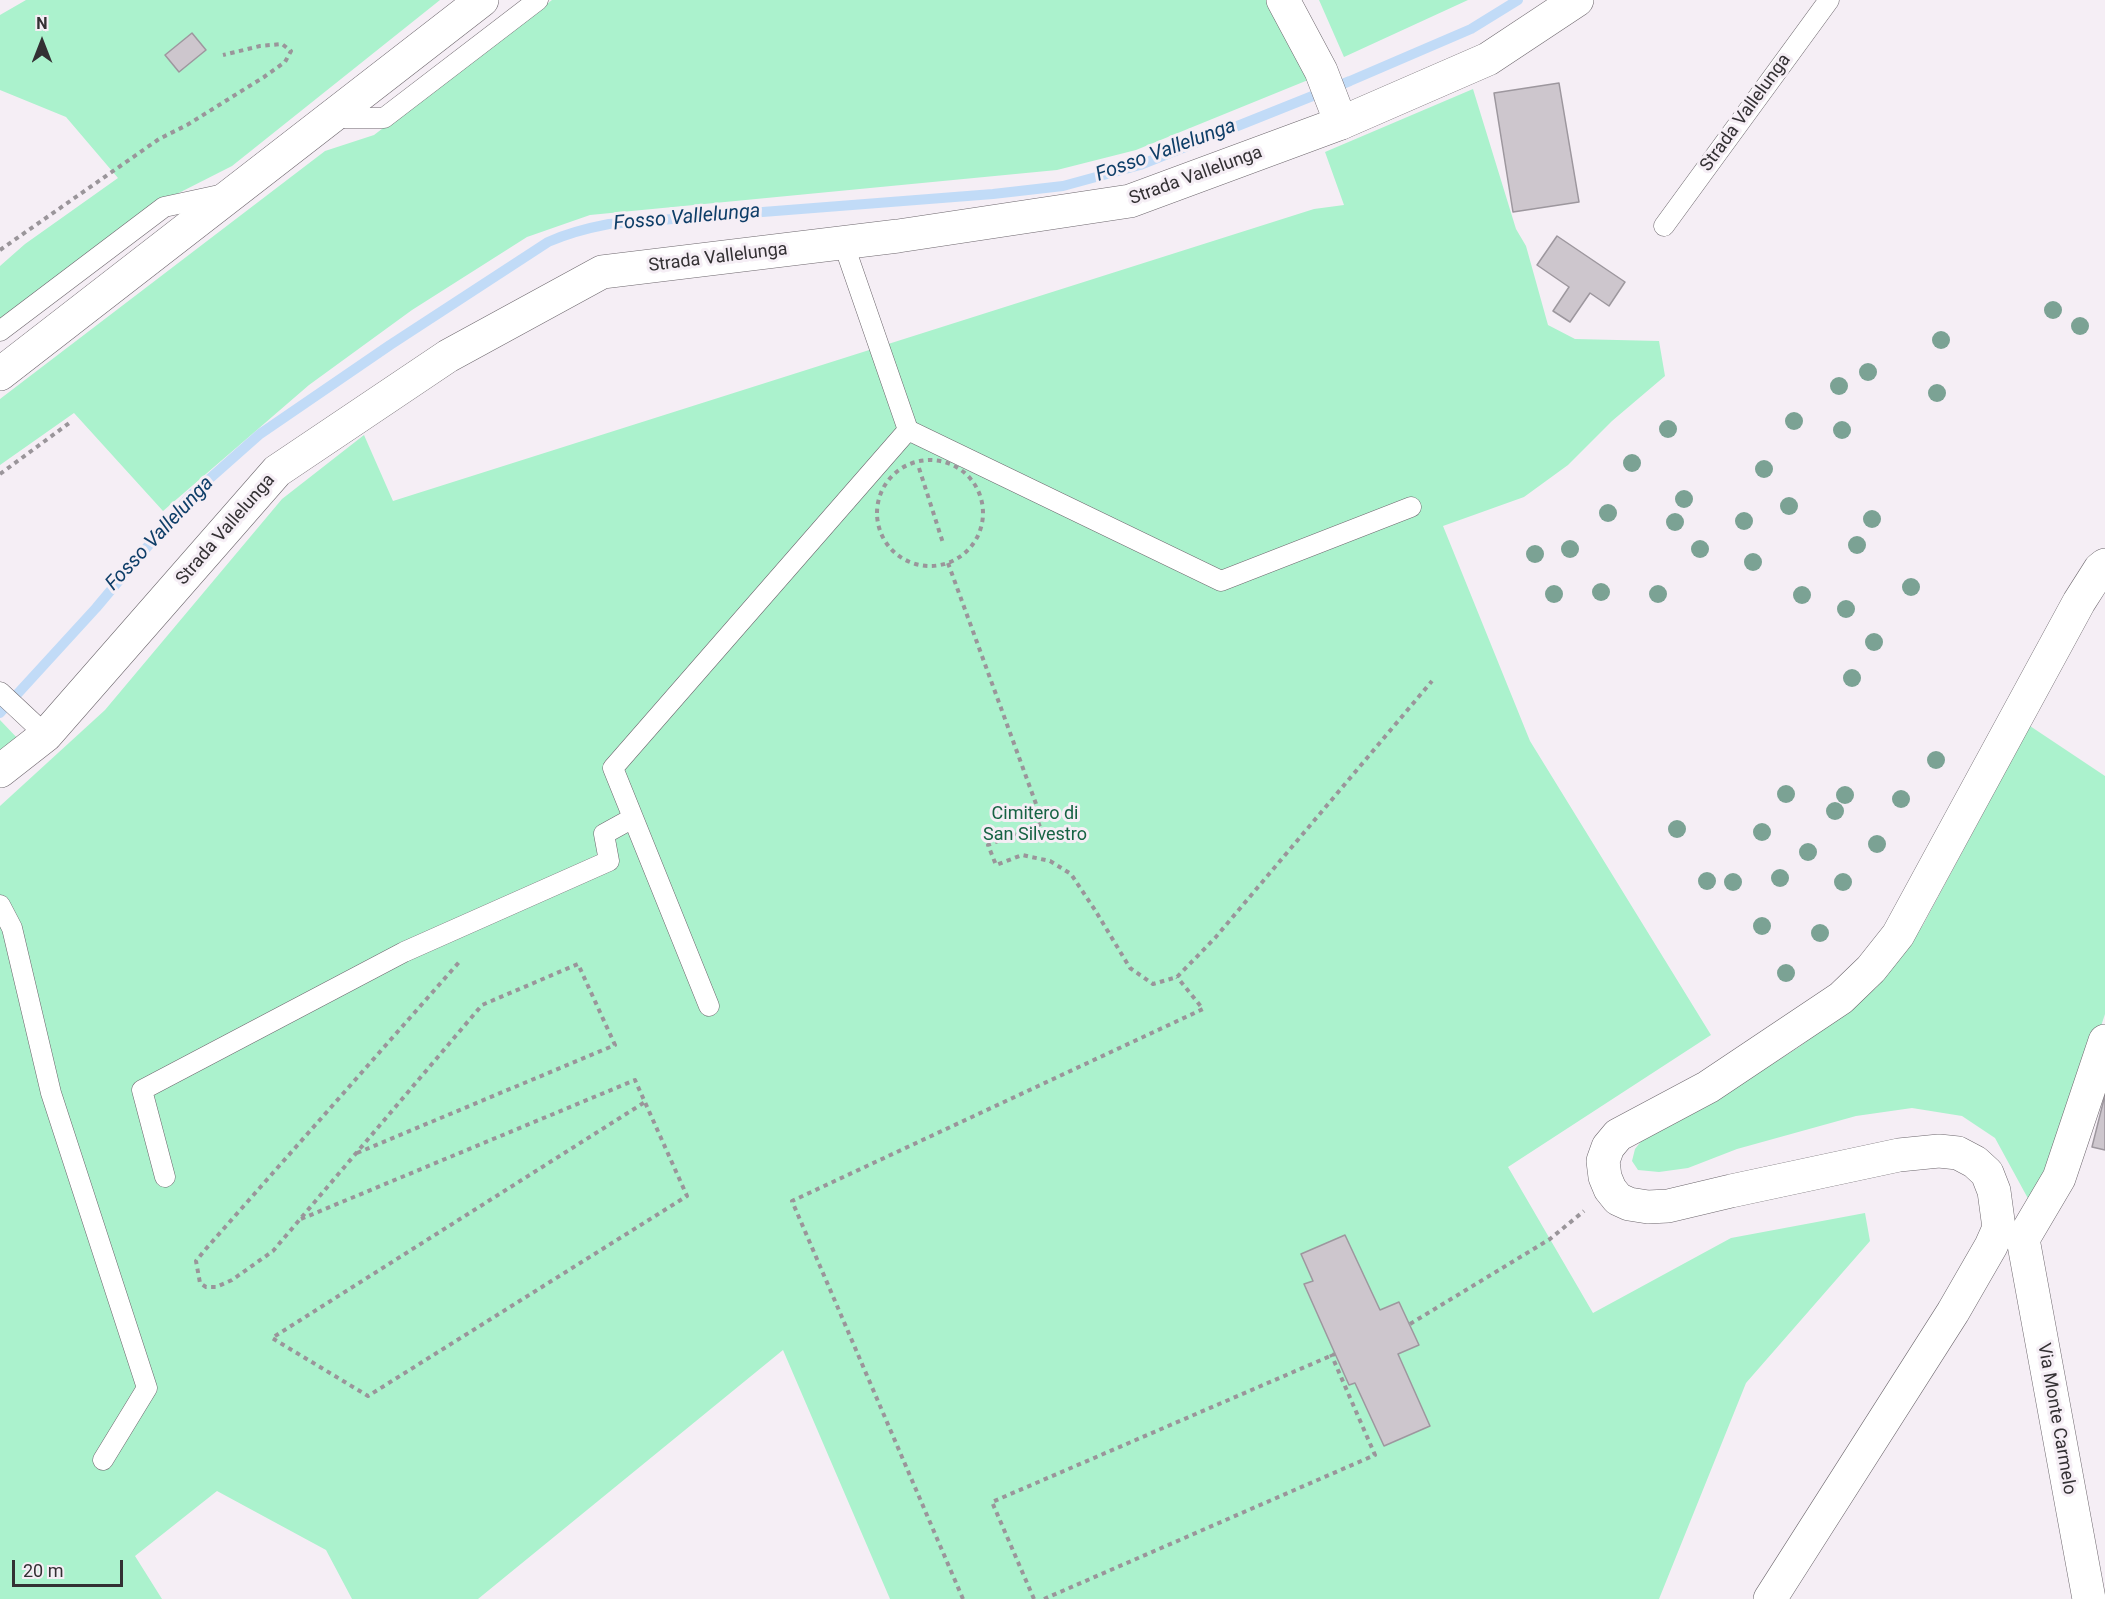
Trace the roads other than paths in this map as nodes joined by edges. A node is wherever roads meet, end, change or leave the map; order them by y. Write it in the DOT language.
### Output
graph roads {
  1 [pos="482,0"];
  2 [pos="538,0"];
  3 [pos="1283,0"];
  4 [pos="1577,0"];
  5 [pos="1829,0"];
  6 [pos="1337,112"];
  7 [pos="329,118"];
  8 [pos="236,191"];
  9 [pos="1664,226"];
  10 [pos="843,242"];
  11 [pos="0,331"];
  12 [pos="0,374"];
  13 [pos="908,430"];
  14 [pos="1411,507"];
  15 [pos="2105,565"];
  16 [pos="0,692"];
  17 [pos="46,735"];
  18 [pos="0,771"];
  19 [pos="633,818"];
  20 [pos="0,906"];
  21 [pos="708,1006"];
  22 [pos="2105,1041"];
  23 [pos="165,1177"];
  24 [pos="2011,1233"];
  25 [pos="103,1460"];
  26 [pos="1770,1599"];
  27 [pos="2089,1599"];
  1 -- 7 [label="main road"];
  2 -- 7 [label="lane"];
  3 -- 6 [label="main road"];
  4 -- 6 [label="main road, Strada Vallelunga"];
  5 -- 9 [label="lane, Strada Vallelunga"];
  6 -- 10 [label="main road, Strada Vallelunga"];
  7 -- 8 [label="main road"];
  8 -- 11 [label="lane"];
  8 -- 12 [label="main road"];
  10 -- 13 [label="lane"];
  10 -- 17 [label="main road, Strada Vallelunga"];
  13 -- 14 [label="lane"];
  13 -- 19 [label="lane"];
  15 -- 24 [label="main road, Via Monte Carmelo"];
  16 -- 17 [label="lane"];
  17 -- 18 [label="main road, Strada Vallelunga"];
  19 -- 21 [label="lane"];
  19 -- 23 [label="lane"];
  20 -- 25 [label="lane"];
  22 -- 24 [label="main road"];
  24 -- 26 [label="main road"];
  24 -- 27 [label="main road, Via Monte Carmelo"];
}
